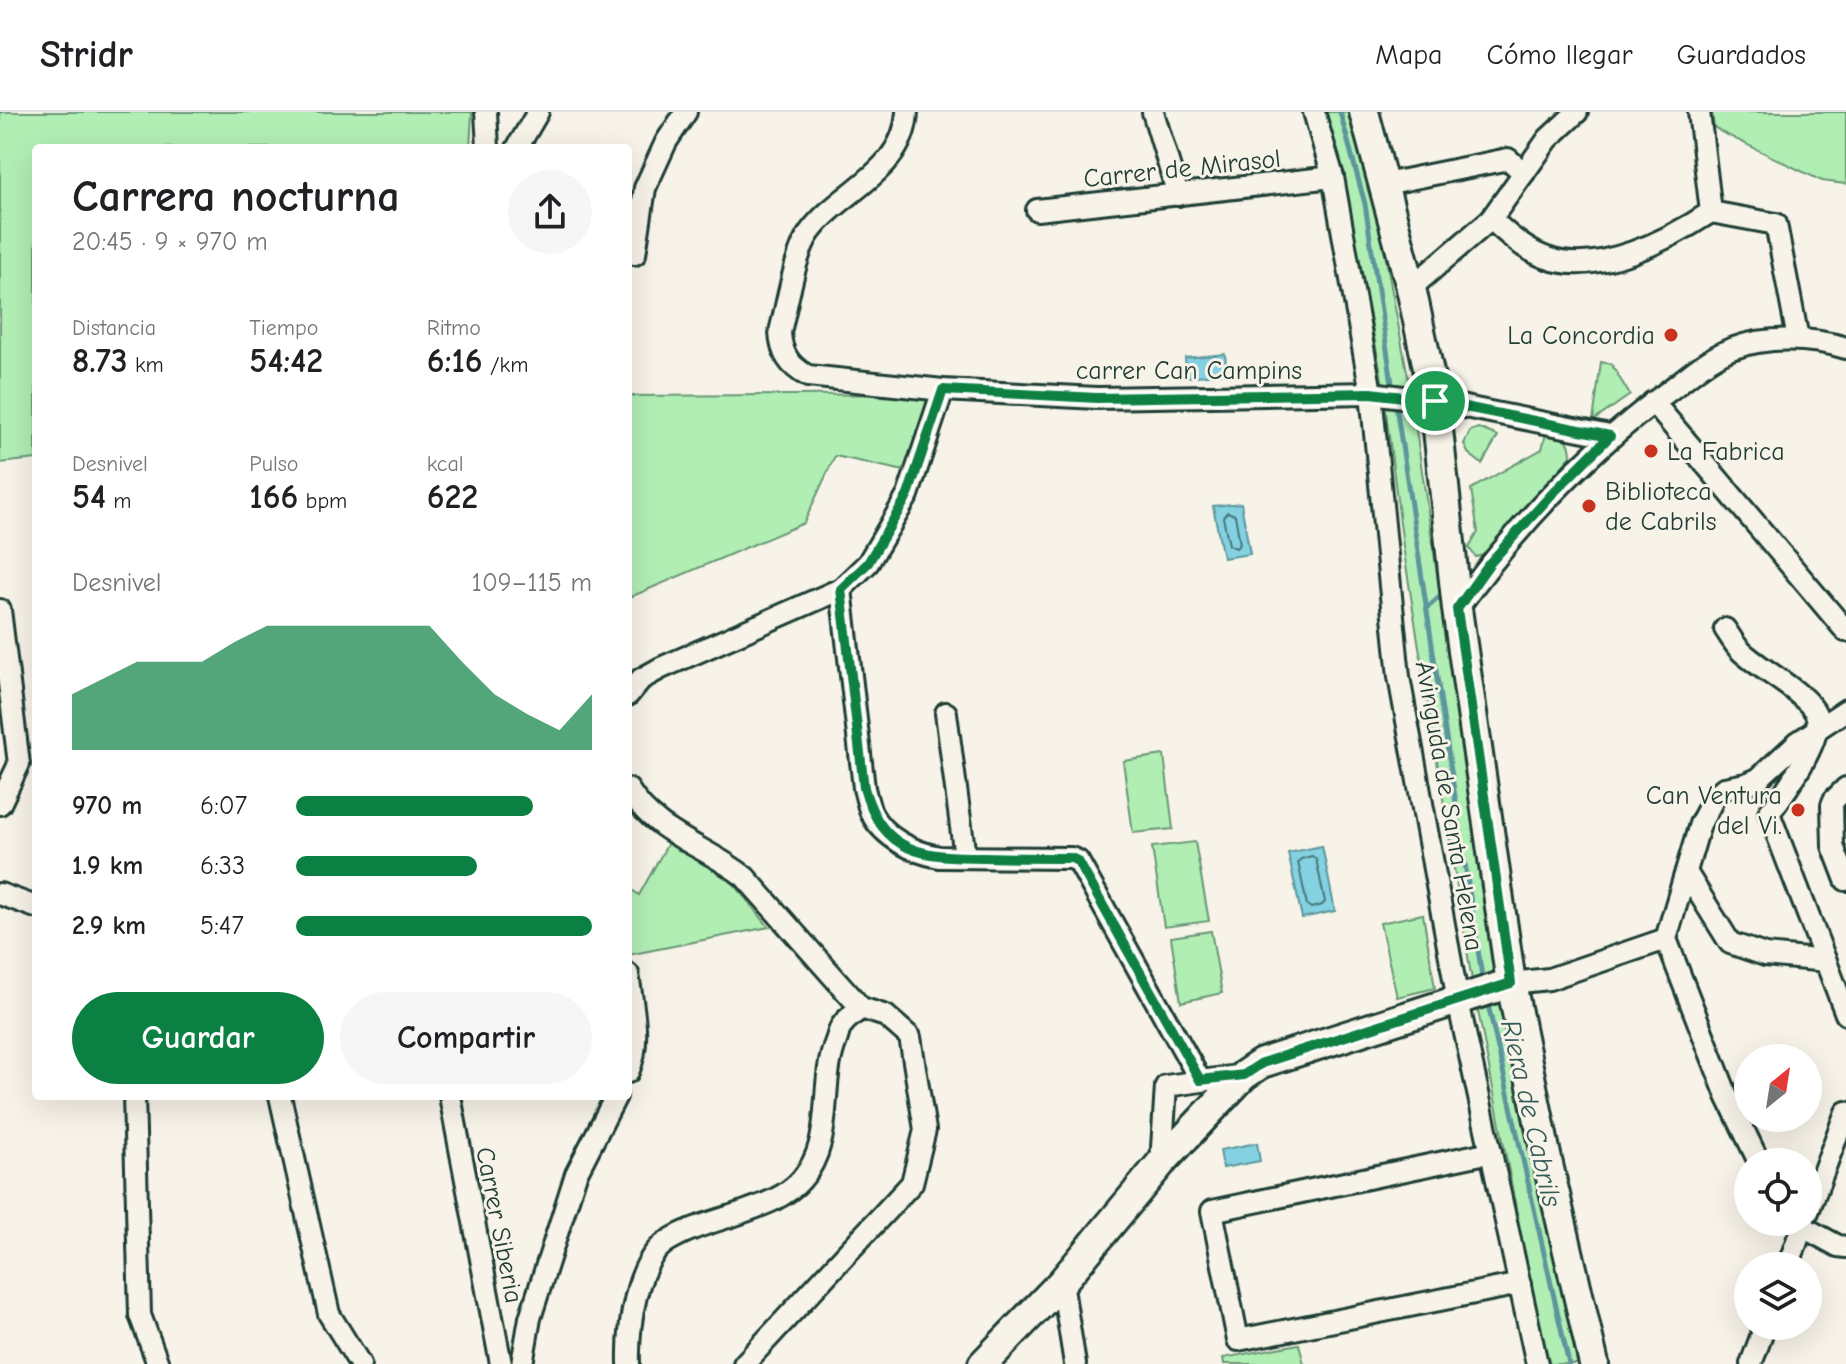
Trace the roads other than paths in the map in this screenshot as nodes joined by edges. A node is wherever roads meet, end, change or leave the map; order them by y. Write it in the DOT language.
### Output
graph roads {
  1 [pos="486,112"];
  2 [pos="538,112"];
  3 [pos="686,112"];
  4 [pos="907,112"];
  5 [pos="1153,112"];
  6 [pos="1314,112"];
  7 [pos="1364,112"];
  8 [pos="1577,112"];
  9 [pos="1699,112"];
  10 [pos="488,144"];
  11 [pos="519,144"];
  12 [pos="1524,173"];
  13 [pos="1333,177"];
  14 [pos="1385,184"];
  15 [pos="1178,195"];
  16 [pos="1037,210"];
  17 [pos="1711,212"];
  18 [pos="1491,219"];
  19 [pos="635,254"];
  20 [pos="1411,288"];
  21 [pos="1798,339"];
  22 [pos="1846,348"];
  23 [pos="943,390"];
  24 [pos="1378,394"];
  25 [pos="1427,400"];
  26 [pos="1653,402"];
  27 [pos="1600,439"];
  28 [pos="841,589"];
  29 [pos="1457,609"];
  30 [pos="0,610"];
  31 [pos="1725,629"];
  32 [pos="1846,631"];
  33 [pos="632,690"];
  34 [pos="1846,710"];
  35 [pos="946,713"];
  36 [pos="1818,727"];
  37 [pos="1846,788"];
  38 [pos="632,794"];
  39 [pos="0,804"];
  40 [pos="965,857"];
  41 [pos="1686,872"];
  42 [pos="1846,880"];
  43 [pos="0,894"];
  44 [pos="32,906"];
  45 [pos="1666,939"];
  46 [pos="1826,961"];
  47 [pos="1507,985"];
  48 [pos="1465,999"];
  49 [pos="632,1004"];
  50 [pos="861,1008"];
  51 [pos="1846,1014"];
  52 [pos="632,1064"];
  53 [pos="1244,1075"];
  54 [pos="1200,1080"];
  55 [pos="134,1100"];
  56 [pos="281,1100"];
  57 [pos="451,1100"];
  58 [pos="614,1100"];
  59 [pos="1846,1112"];
  60 [pos="1752,1148"];
  61 [pos="1491,1152"];
  62 [pos="1161,1163"];
  63 [pos="1822,1174"];
  64 [pos="1822,1234"];
  65 [pos="1846,1247"];
  66 [pos="1062,1282"];
  67 [pos="1520,1284"];
  68 [pos="1760,1340"];
  69 [pos="158,1364"];
  70 [pos="360,1364"];
  71 [pos="501,1364"];
  72 [pos="522,1364"];
  73 [pos="629,1364"];
  74 [pos="744,1364"];
  75 [pos="983,1364"];
  76 [pos="1075,1364"];
  77 [pos="1537,1364"];
  78 [pos="1594,1364"];
  79 [pos="1751,1364"];
  1 -- 10 [label="street"];
  2 -- 11 [label="street"];
  3 -- 19 [label="street"];
  4 -- 23 [label="street, carrer Can Campins"];
  5 -- 15 [label="street"];
  6 -- 13 [label="street, Avinguda de Santa Helena"];
  7 -- 14 [label="street"];
  8 -- 12 [label="street"];
  9 -- 17 [label="street"];
  12 -- 14 [label="street"];
  12 -- 18 [label="street"];
  13 -- 15 [label="street, Carrer de Mirasol"];
  13 -- 24 [label="street, Avinguda de Santa Helena"];
  14 -- 20 [label="street"];
  15 -- 16 [label="street, Carrer de Mirasol"];
  17 -- 18 [label="street"];
  17 -- 21 [label="street"];
  18 -- 20 [label="street"];
  20 -- 25 [label="street"];
  21 -- 22 [label="street"];
  21 -- 26 [label="street"];
  23 -- 24 [label="street, carrer Can Campins"];
  23 -- 28 [label="street"];
  24 -- 25 [label="street, carrer Can Campins"];
  24 -- 48 [label="street, Avinguda de Santa Helena"];
  25 -- 27 [label="street, carrer Can Campins"];
  25 -- 29 [label="street"];
  26 -- 27 [label="street"];
  26 -- 32 [label="street"];
  27 -- 29 [label="street"];
  28 -- 33 [label="street"];
  28 -- 40 [label="street"];
  29 -- 47 [label="street"];
  30 -- 39 [label="street"];
  31 -- 36 [label="street"];
  34 -- 36 [label="street"];
  35 -- 40 [label="street"];
  36 -- 41 [label="street"];
  36 -- 46 [label="street"];
  37 -- 42 [label="street"];
  38 -- 50 [label="street"];
  40 -- 54 [label="street"];
  41 -- 45 [label="street"];
  41 -- 46 [label="street"];
  43 -- 44 [label="street"];
  45 -- 47 [label="street"];
  45 -- 60 [label="street"];
  46 -- 51 [label="street"];
  47 -- 48 [label="street"];
  47 -- 78 [label="street"];
  48 -- 53 [label="street"];
  48 -- 61 [label="street, Avinguda de Santa Helena"];
  49 -- 52 [label="street"];
  50 -- 73 [label="street"];
  50 -- 74 [label="street"];
  53 -- 54 [label="street"];
  53 -- 62 [label="street"];
  54 -- 62 [label="street"];
  55 -- 69 [label="street"];
  56 -- 70 [label="street"];
  57 -- 71 [label="street, Carrer Siberia"];
  58 -- 72 [label="street"];
  59 -- 63 [label="street"];
  61 -- 67 [label="street, Avinguda de Santa Helena"];
  61 -- 67 [label="street"];
  62 -- 66 [label="street"];
  64 -- 65 [label="street"];
  66 -- 75 [label="street"];
  66 -- 76 [label="street"];
  67 -- 77 [label="street, Avinguda de Santa Helena"];
  68 -- 79 [label="street"];
}
